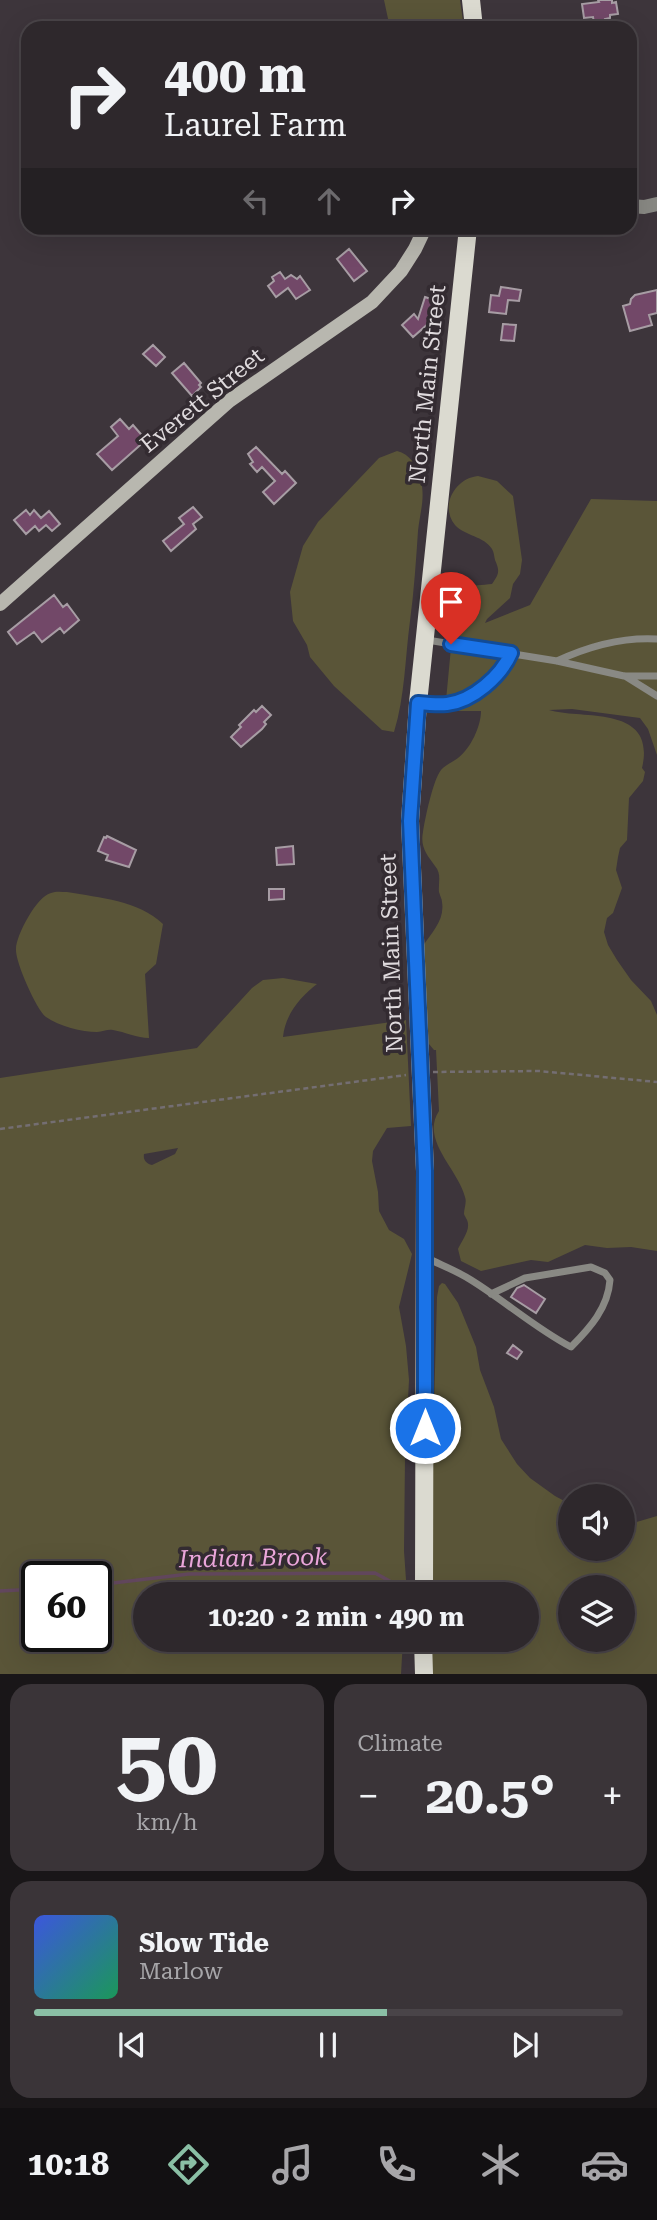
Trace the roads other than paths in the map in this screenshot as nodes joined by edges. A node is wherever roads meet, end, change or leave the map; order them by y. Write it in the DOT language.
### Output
graph roads {
  1 [pos="471,0"];
  2 [pos="473,21"];
  3 [pos="657,204"];
  4 [pos="637,205"];
  5 [pos="422,235"];
  6 [pos="467,235"];
  7 [pos="0,604"];
  8 [pos="657,639"];
  9 [pos="425,640"];
  10 [pos="511,653"];
  11 [pos="557,661"];
  12 [pos="624,676"];
  13 [pos="657,676"];
  14 [pos="657,696"];
  15 [pos="418,703"];
  16 [pos="426,1257"];
  17 [pos="491,1294"];
  18 [pos="424,1582"];
  19 [pos="424,1652"];
  20 [pos="424,1674"];
  1 -- 2 [label="main road"];
  3 -- 4 [label="street"];
  5 -- 7 [label="street, Everett Street"];
  6 -- 9 [label="main road, North Main Street"];
  8 -- 11 [label="lane"];
  9 -- 10 [label="lane"];
  9 -- 15 [label="main road, North Main Street"];
  10 -- 11 [label="lane"];
  10 -- 15 [label="lane"];
  11 -- 12 [label="lane"];
  12 -- 13 [label="lane"];
  12 -- 14 [label="lane"];
  15 -- 16 [label="main road, North Main Street"];
  16 -- 17 [label="lane"];
  16 -- 18 [label="main road, North Main Street"];
  17 -- 17 [label="lane"];
  19 -- 20 [label="main road"];
}
